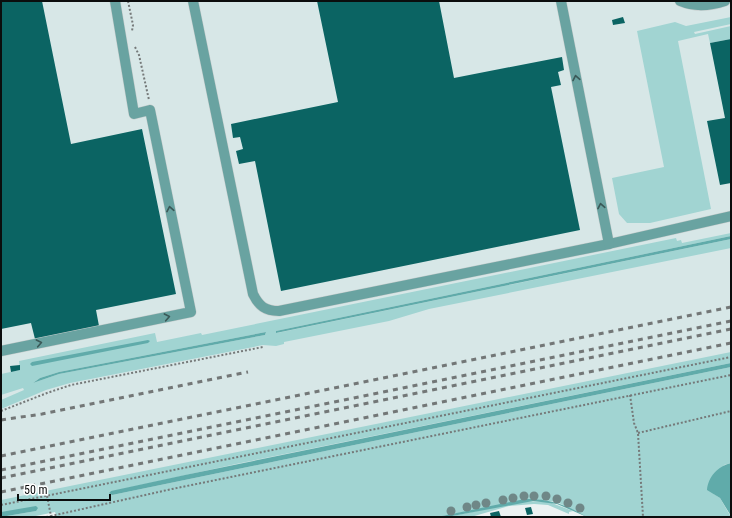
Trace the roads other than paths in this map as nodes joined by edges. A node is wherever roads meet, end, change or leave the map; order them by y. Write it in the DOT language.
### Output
graph roads {
  1 [pos="115,1"];
  2 [pos="193,1"];
  3 [pos="561,1"];
  4 [pos="680,1"];
  5 [pos="725,1"];
  6 [pos="731,216"];
  7 [pos="609,244"];
  8 [pos="1,351"];
  8 -- 1 [label="lane, one-way"];
  2 -- 7 [label="lane"];
  7 -- 3 [label="lane, one-way"];
  4 -- 5 [label="lane"];
  6 -- 7 [label="lane"];
}
